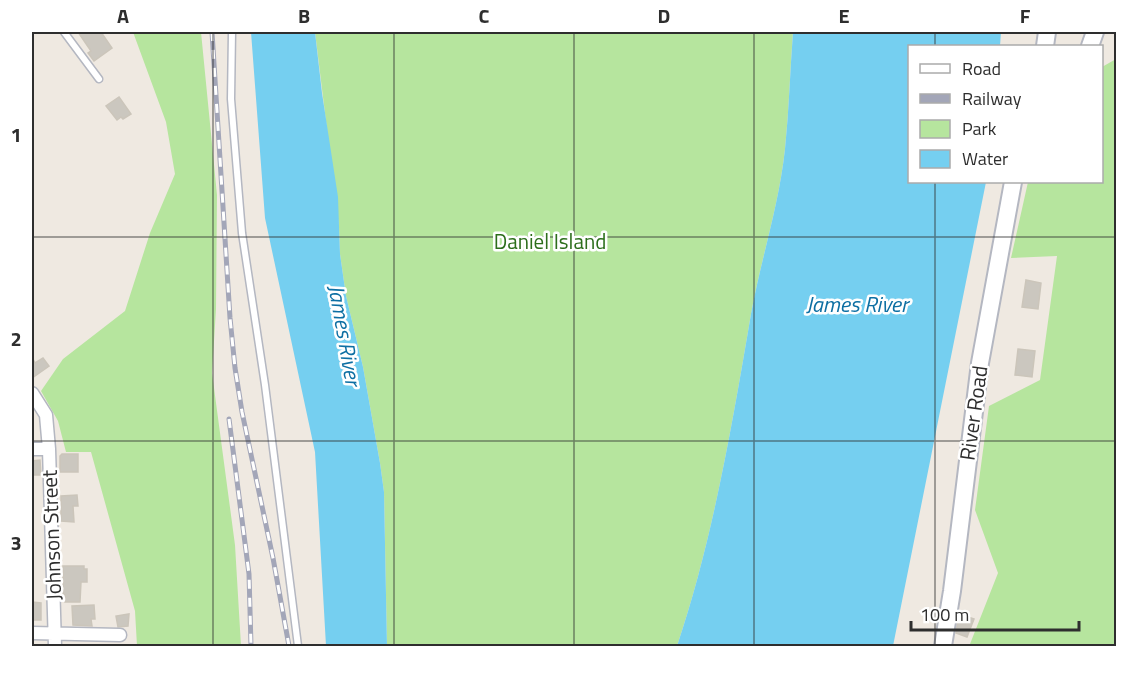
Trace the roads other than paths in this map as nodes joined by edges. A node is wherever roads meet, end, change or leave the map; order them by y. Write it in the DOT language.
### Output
graph roads {
  1 [pos="64,32"];
  2 [pos="232,32"];
  3 [pos="99,79"];
  4 [pos="1013,183"];
  5 [pos="32,393"];
  6 [pos="32,449"];
  7 [pos="50,449"];
  8 [pos="32,633"];
  9 [pos="54,633"];
  10 [pos="120,635"];
  11 [pos="55,646"];
  12 [pos="298,646"];
  13 [pos="943,646"];
  1 -- 3 [label="lane"];
  2 -- 12 [label="lane"];
  4 -- 13 [label="street, River Road"];
  5 -- 7 [label="street, Johnson Street"];
  6 -- 7 [label="street"];
  7 -- 9 [label="street, Johnson Street"];
  8 -- 9 [label="street"];
  9 -- 10 [label="street"];
  9 -- 11 [label="street, Johnson Street"];
}
